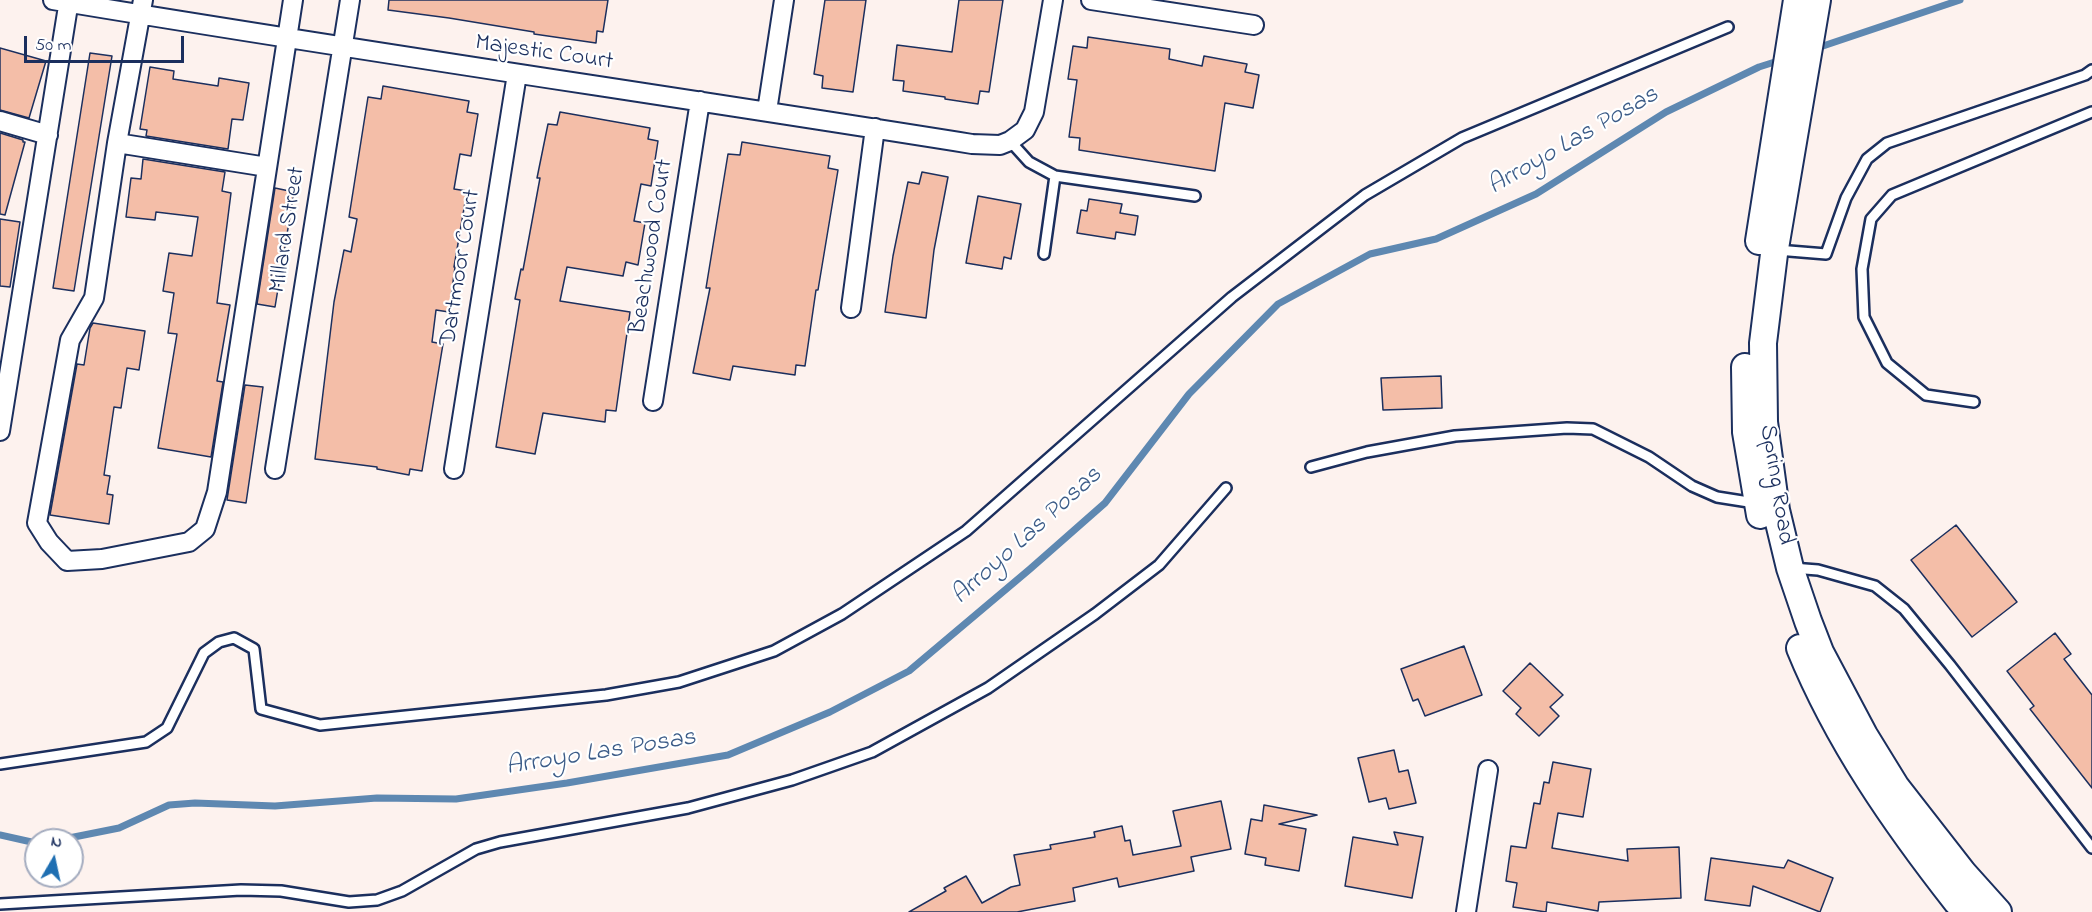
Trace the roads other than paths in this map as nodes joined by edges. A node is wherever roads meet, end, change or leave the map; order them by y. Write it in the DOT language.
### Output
graph roads {
  1 [pos="292,0"];
  2 [pos="350,0"];
  3 [pos="784,0"];
  4 [pos="1053,0"];
  5 [pos="1091,0"];
  6 [pos="63,1"];
  7 [pos="1806,7"];
  8 [pos="142,8"];
  9 [pos="1254,25"];
  10 [pos="1728,27"];
  11 [pos="287,39"];
  12 [pos="343,47"];
  13 [pos="2092,70"];
  14 [pos="517,74"];
  15 [pos="700,100"];
  16 [pos="767,111"];
  17 [pos="2092,112"];
  18 [pos="0,121"];
  19 [pos="875,128"];
  20 [pos="48,135"];
  21 [pos="1010,141"];
  22 [pos="117,143"];
  23 [pos="1781,159"];
  24 [pos="267,167"];
  25 [pos="1055,176"];
  26 [pos="1195,196"];
  27 [pos="1775,249"];
  28 [pos="1044,254"];
  29 [pos="851,308"];
  30 [pos="653,401"];
  31 [pos="1974,402"];
  32 [pos="0,431"];
  33 [pos="1311,467"];
  34 [pos="275,469"];
  35 [pos="454,469"];
  36 [pos="1226,488"];
  37 [pos="1758,504"];
  38 [pos="1790,568"];
  39 [pos="0,764"];
  40 [pos="1488,770"];
  41 [pos="2092,848"];
  42 [pos="0,904"];
  43 [pos="1466,912"];
  44 [pos="1968,912"];
  45 [pos="1998,912"];
  1 -- 11 [label="street"];
  2 -- 12 [label="street, Millard Street"];
  3 -- 16 [label="street"];
  4 -- 21 [label="street, Majestic Court"];
  5 -- 9 [label="street"];
  6 -- 8 [label="street, Majestic Court"];
  6 -- 20 [label="street"];
  7 -- 23 [label="main road, Spring Road"];
  8 -- 11 [label="street, Majestic Court"];
  8 -- 22 [label="street"];
  10 -- 39 [label="lane"];
  11 -- 12 [label="street, Majestic Court"];
  11 -- 24 [label="street"];
  12 -- 14 [label="street, Majestic Court"];
  12 -- 34 [label="street, Millard Street"];
  13 -- 27 [label="lane"];
  14 -- 15 [label="street, Majestic Court"];
  14 -- 35 [label="street, Dartmoor Court"];
  15 -- 16 [label="street, Majestic Court"];
  15 -- 30 [label="street, Beachwood Court"];
  16 -- 19 [label="street, Majestic Court"];
  17 -- 31 [label="lane"];
  18 -- 20 [label="street"];
  19 -- 21 [label="street, Majestic Court"];
  19 -- 29 [label="street"];
  20 -- 32 [label="street"];
  21 -- 25 [label="lane"];
  22 -- 24 [label="street"];
  22 -- 24 [label="street"];
  23 -- 27 [label="main road, Spring Road"];
  23 -- 37 [label="main road, Spring Road"];
  25 -- 26 [label="lane"];
  25 -- 28 [label="lane"];
  27 -- 38 [label="main road, Spring Road"];
  33 -- 37 [label="lane"];
  36 -- 42 [label="lane"];
  37 -- 44 [label="main road, Spring Road"];
  38 -- 41 [label="lane"];
  38 -- 45 [label="main road, Spring Road"];
  40 -- 43 [label="street"];
}
